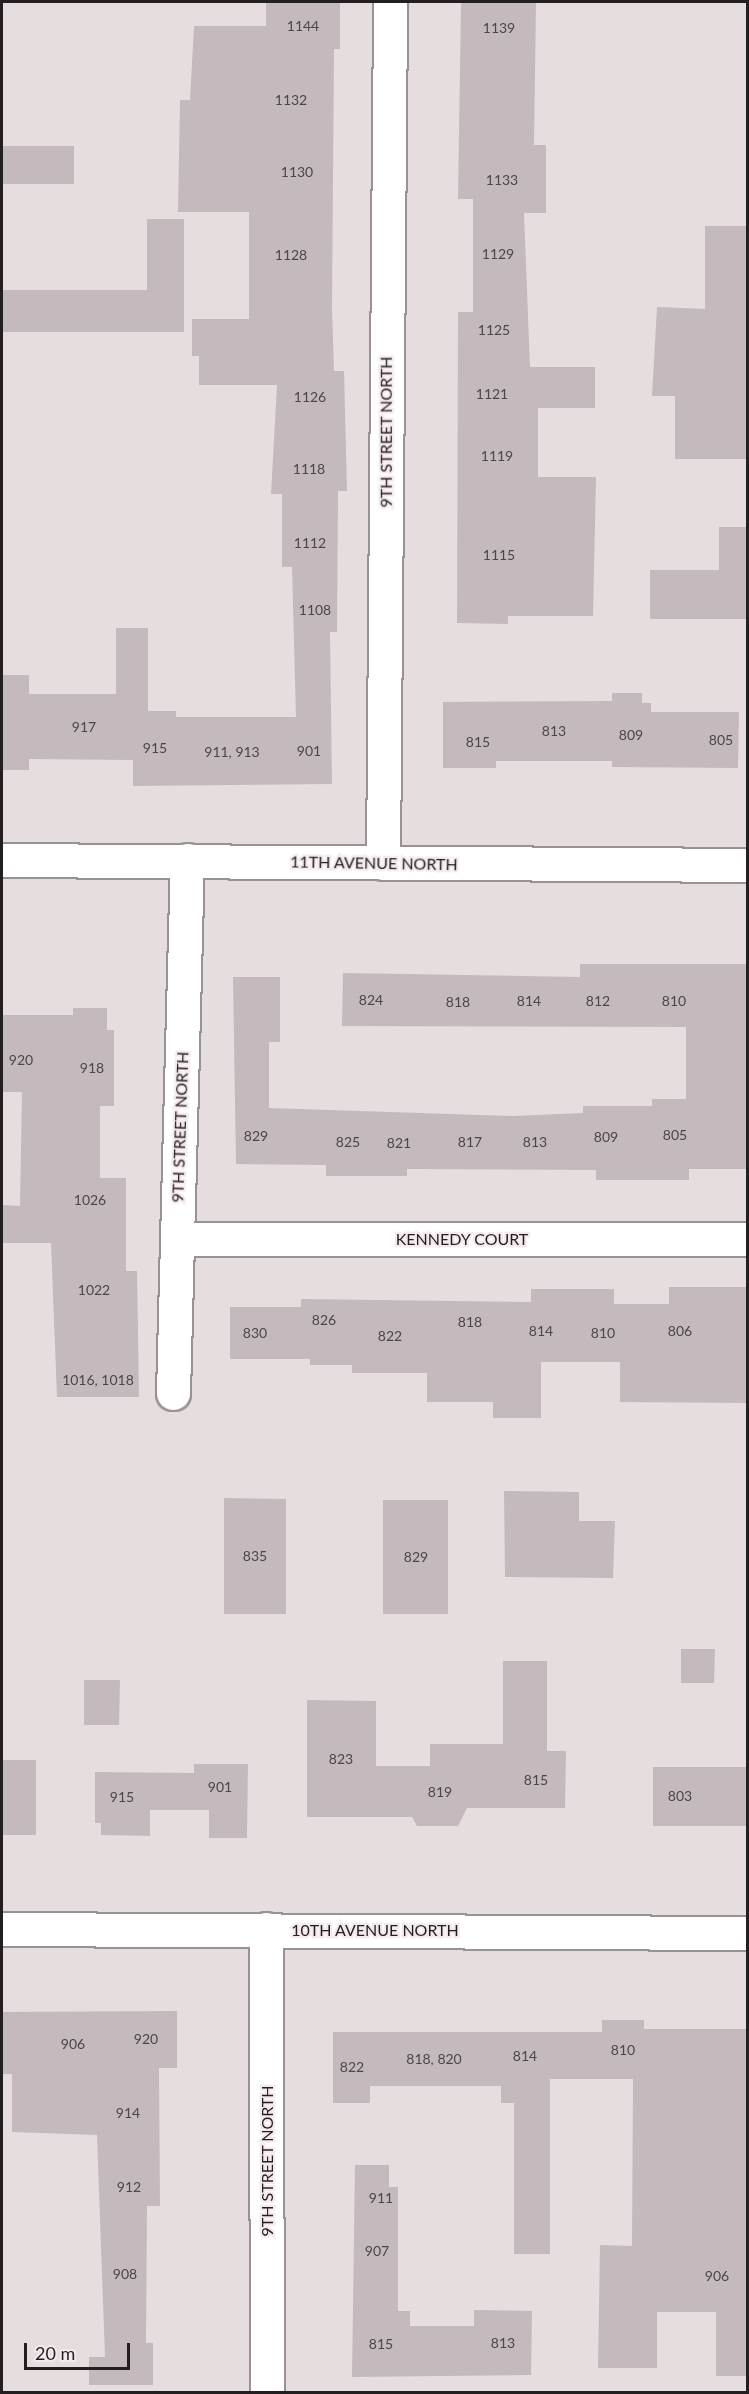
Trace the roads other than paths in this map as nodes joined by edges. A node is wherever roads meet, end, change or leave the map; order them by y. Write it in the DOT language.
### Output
graph roads {
  1 [pos="390,2"];
  2 [pos="2,860"];
  3 [pos="187,860"];
  4 [pos="383,863"];
  5 [pos="747,865"];
  6 [pos="177,1239"];
  7 [pos="747,1239"];
  8 [pos="173,1393"];
  9 [pos="2,1929"];
  10 [pos="266,1929"];
  11 [pos="747,1933"];
  12 [pos="267,2392"];
  1 -- 4 [label="street, 9TH STREET NORTH"];
  2 -- 3 [label="street, 11TH AVENUE NORTH"];
  3 -- 4 [label="street, 11TH AVENUE NORTH"];
  3 -- 6 [label="street, 9TH STREET NORTH"];
  4 -- 5 [label="street, 11TH AVENUE NORTH"];
  6 -- 7 [label="street, KENNEDY COURT"];
  6 -- 8 [label="street, 9TH STREET NORTH"];
  9 -- 10 [label="street, 10TH AVENUE NORTH"];
  10 -- 11 [label="street, 10TH AVENUE NORTH"];
  10 -- 12 [label="street, 9TH STREET NORTH"];
}
